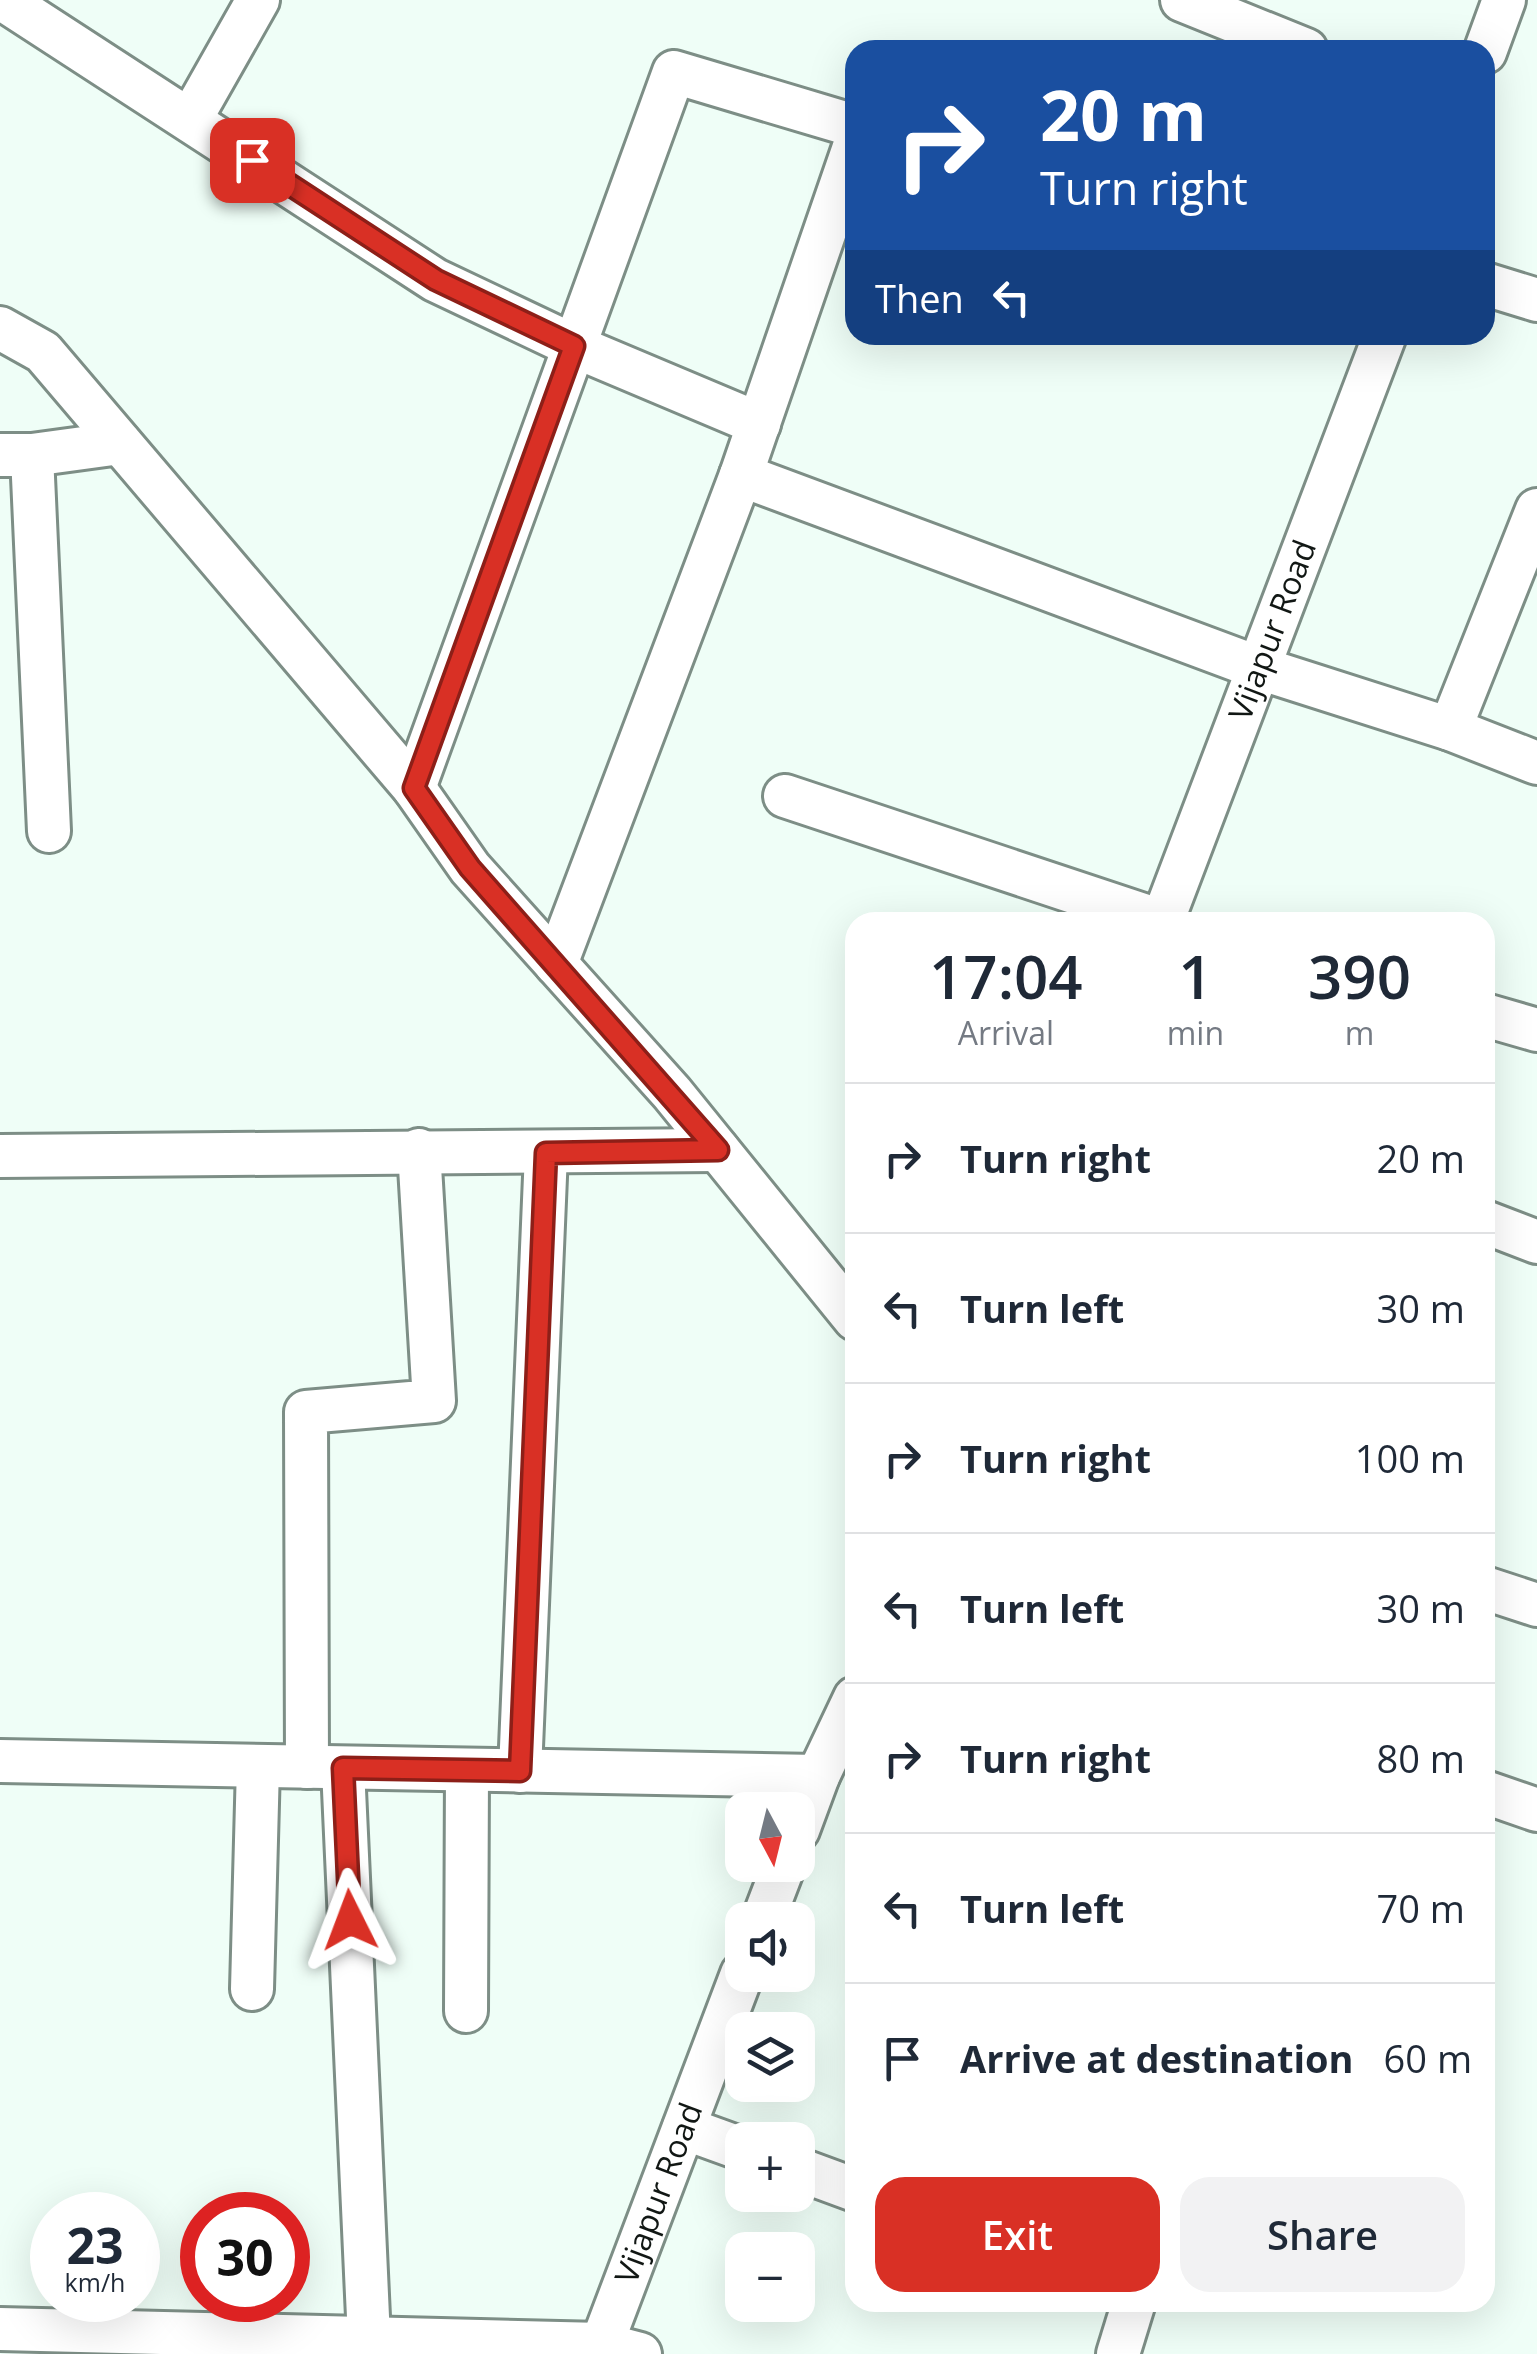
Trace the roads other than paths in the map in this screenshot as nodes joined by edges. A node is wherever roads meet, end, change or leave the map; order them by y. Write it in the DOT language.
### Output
graph roads {
  1 [pos="4,0"];
  2 [pos="258,0"];
  3 [pos="1504,0"];
  4 [pos="1187,1"];
  5 [pos="1282,40"];
  6 [pos="1489,40"];
  7 [pos="190,120"];
  8 [pos="845,123"];
  9 [pos="845,173"];
  10 [pos="1495,287"];
  11 [pos="1537,300"];
  12 [pos="0,328"];
  13 [pos="1381,345"];
  14 [pos="574,346"];
  15 [pos="759,424"];
  16 [pos="120,444"];
  17 [pos="16,455"];
  18 [pos="741,475"];
  19 [pos="1537,510"];
  20 [pos="1259,668"];
  21 [pos="1450,729"];
  22 [pos="1537,763"];
  23 [pos="414,788"];
  24 [pos="785,796"];
  25 [pos="49,831"];
  26 [pos="1133,912"];
  27 [pos="1167,912"];
  28 [pos="556,964"];
  29 [pos="1495,1018"];
  30 [pos="1537,1030"];
  31 [pos="419,1150"];
  32 [pos="718,1150"];
  33 [pos="546,1153"];
  34 [pos="0,1156"];
  35 [pos="1495,1226"];
  36 [pos="1537,1242"];
  37 [pos="845,1307"];
  38 [pos="1495,1591"];
  39 [pos="1537,1606"];
  40 [pos="845,1719"];
  41 [pos="0,1761"];
  42 [pos="258,1766"];
  43 [pos="325,1768"];
  44 [pos="467,1770"];
  45 [pos="520,1771"];
  46 [pos="818,1776"];
  47 [pos="812,1792"];
  48 [pos="1495,1795"];
  49 [pos="1537,1810"];
  50 [pos="252,1989"];
  51 [pos="735,1992"];
  52 [pos="466,2011"];
  53 [pos="684,2128"];
  54 [pos="725,2143"];
  55 [pos="815,2175"];
  56 [pos="845,2186"];
  57 [pos="1131,2312"];
  58 [pos="0,2329"];
  59 [pos="368,2338"];
  60 [pos="201,2344"];
  61 [pos="614,2351"];
  62 [pos="1118,2354"];
  1 -- 7 [label="street"];
  2 -- 7 [label="street"];
  3 -- 6 [label="street"];
  4 -- 5 [label="street"];
  7 -- 14 [label="street"];
  8 -- 14 [label="street"];
  9 -- 15 [label="street"];
  10 -- 11 [label="street"];
  12 -- 16 [label="street"];
  13 -- 20 [label="street, Vijapur Road"];
  14 -- 15 [label="street"];
  14 -- 23 [label="street"];
  15 -- 18 [label="street"];
  16 -- 17 [label="street"];
  16 -- 23 [label="street"];
  17 -- 25 [label="street"];
  18 -- 20 [label="street"];
  18 -- 28 [label="street"];
  19 -- 21 [label="street"];
  20 -- 21 [label="street"];
  20 -- 27 [label="street, Vijapur Road"];
  21 -- 22 [label="street"];
  23 -- 28 [label="street"];
  24 -- 26 [label="street"];
  28 -- 32 [label="street"];
  29 -- 30 [label="street"];
  31 -- 33 [label="street"];
  31 -- 34 [label="street"];
  31 -- 43 [label="street"];
  32 -- 33 [label="street"];
  32 -- 37 [label="street"];
  33 -- 45 [label="street"];
  35 -- 36 [label="street"];
  38 -- 39 [label="street"];
  40 -- 46 [label="street"];
  41 -- 42 [label="street"];
  42 -- 43 [label="street"];
  42 -- 50 [label="street"];
  43 -- 44 [label="street"];
  43 -- 59 [label="street"];
  44 -- 45 [label="street"];
  44 -- 52 [label="street"];
  45 -- 46 [label="street"];
  46 -- 47 [label="street"];
  48 -- 49 [label="street"];
  51 -- 53 [label="street, Vijapur Road"];
  53 -- 54 [label="street"];
  53 -- 61 [label="street, Vijapur Road"];
  55 -- 56 [label="street"];
  57 -- 62 [label="street"];
  58 -- 60 [label="street"];
  59 -- 60 [label="street"];
  59 -- 61 [label="street"];
}
